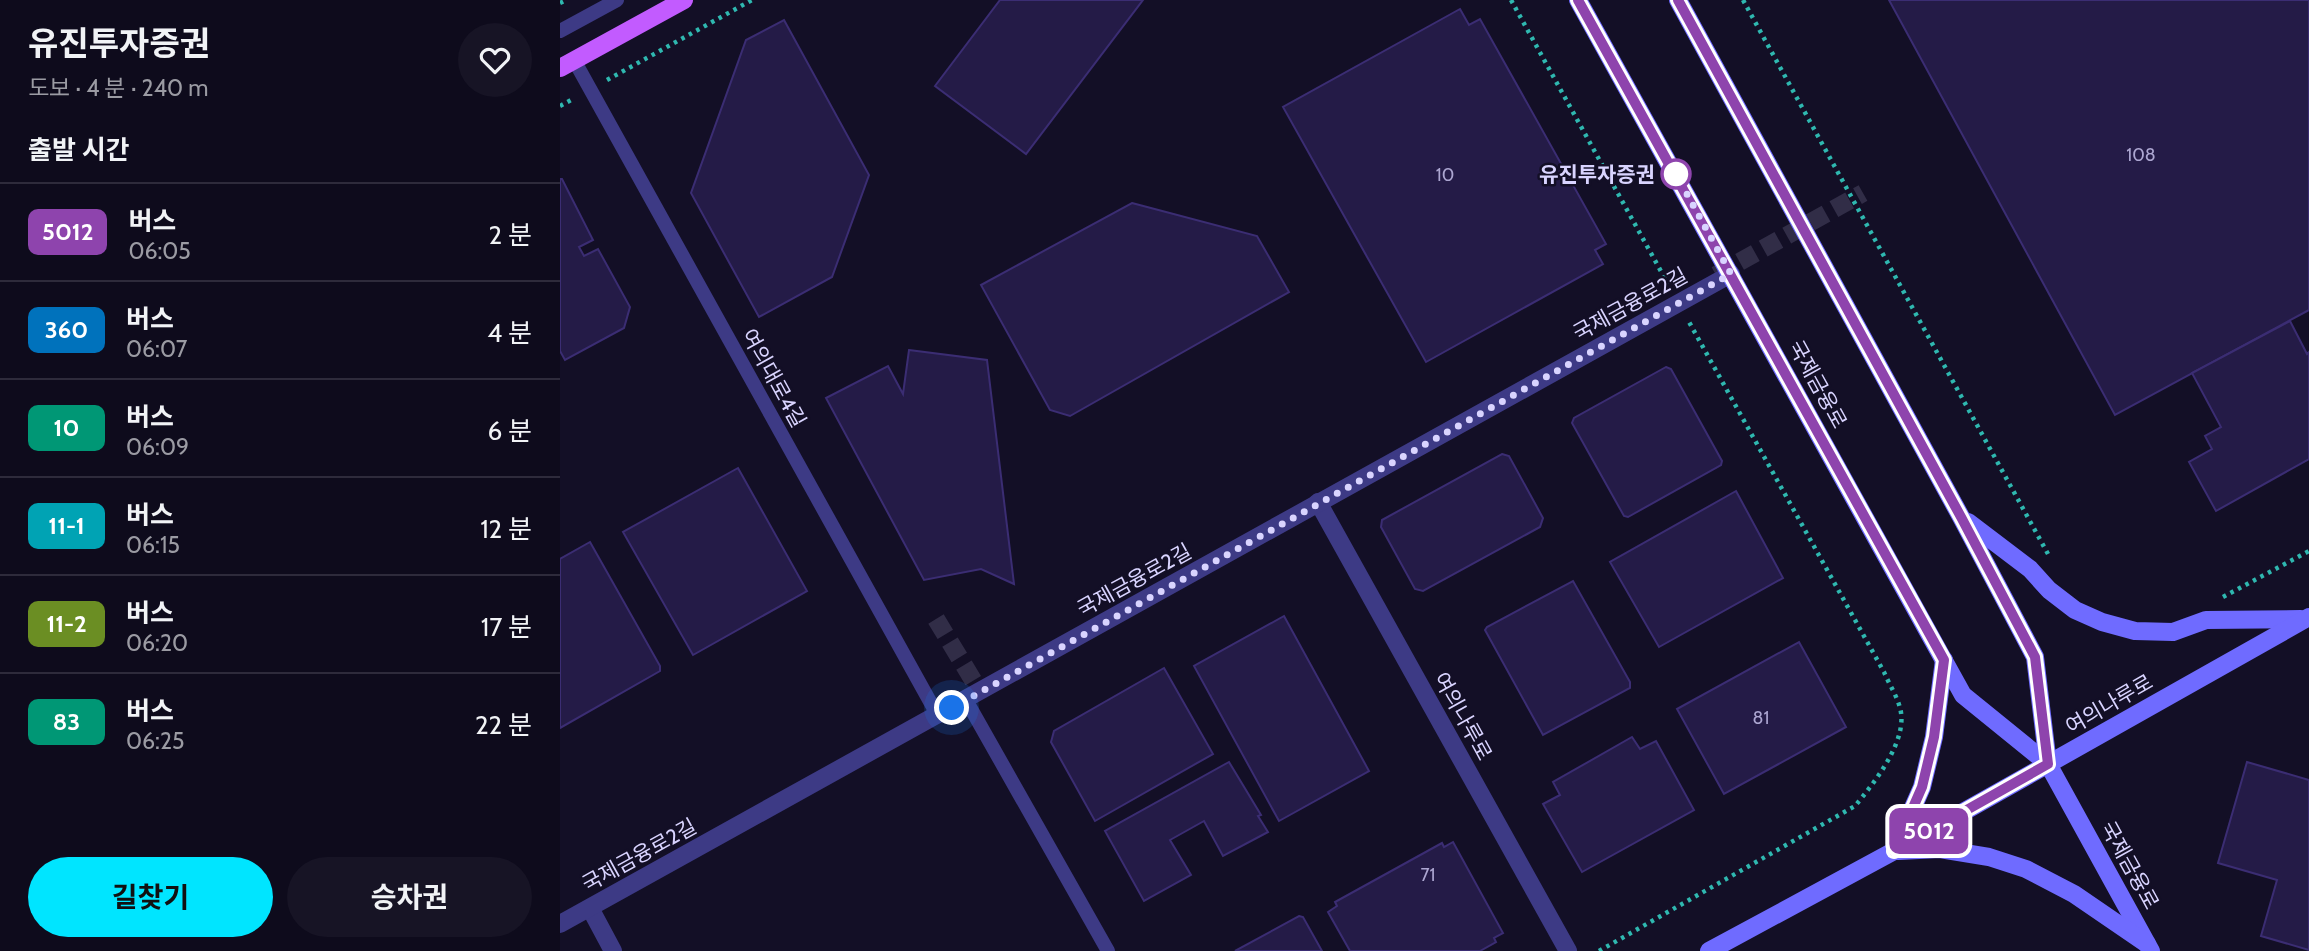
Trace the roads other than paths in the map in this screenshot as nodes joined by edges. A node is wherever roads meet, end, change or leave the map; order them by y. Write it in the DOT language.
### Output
graph roads {
  1 [pos="617,0"];
  2 [pos="684,0"];
  3 [pos="1578,0"];
  4 [pos="1678,0"];
  5 [pos="560,31"];
  6 [pos="567,64"];
  7 [pos="1731,274"];
  8 [pos="1318,502"];
  9 [pos="1961,517"];
  10 [pos="2306,618"];
  11 [pos="1944,660"];
  12 [pos="966,700"];
  13 [pos="937,716"];
  14 [pos="2048,764"];
  15 [pos="1894,851"];
  16 [pos="590,908"];
  17 [pos="560,925"];
  18 [pos="2150,948"];
  19 [pos="613,951"];
  20 [pos="1108,951"];
  21 [pos="1568,951"];
  22 [pos="1709,951"];
  1 -- 5 [label="lane"];
  2 -- 6 [label="main road"];
  3 -- 7 [label="street, 국제금융로"];
  4 -- 9 [label="street, 국제금융로"];
  6 -- 13 [label="lane, 여의대로4길"];
  7 -- 8 [label="street, 국제금융로2길"];
  7 -- 11 [label="street, 국제금융로"];
  8 -- 12 [label="street, 국제금융로2길"];
  8 -- 21 [label="street, 여의나루로"];
  9 -- 10 [label="street"];
  9 -- 14 [label="street, 국제금융로"];
  10 -- 14 [label="street, 여의나루로"];
  11 -- 14 [label="street, 국제금융로"];
  11 -- 15 [label="street"];
  12 -- 13 [label="street, 국제금융로2길"];
  12 -- 20 [label="lane"];
  13 -- 16 [label="street, 국제금융로2길"];
  14 -- 15 [label="street, 여의나루로"];
  14 -- 18 [label="street, 국제금융로"];
  15 -- 18 [label="street"];
  15 -- 22 [label="street, 여의나루로"];
  16 -- 17 [label="street, 국제금융로2길"];
  16 -- 19 [label="street"];
}
